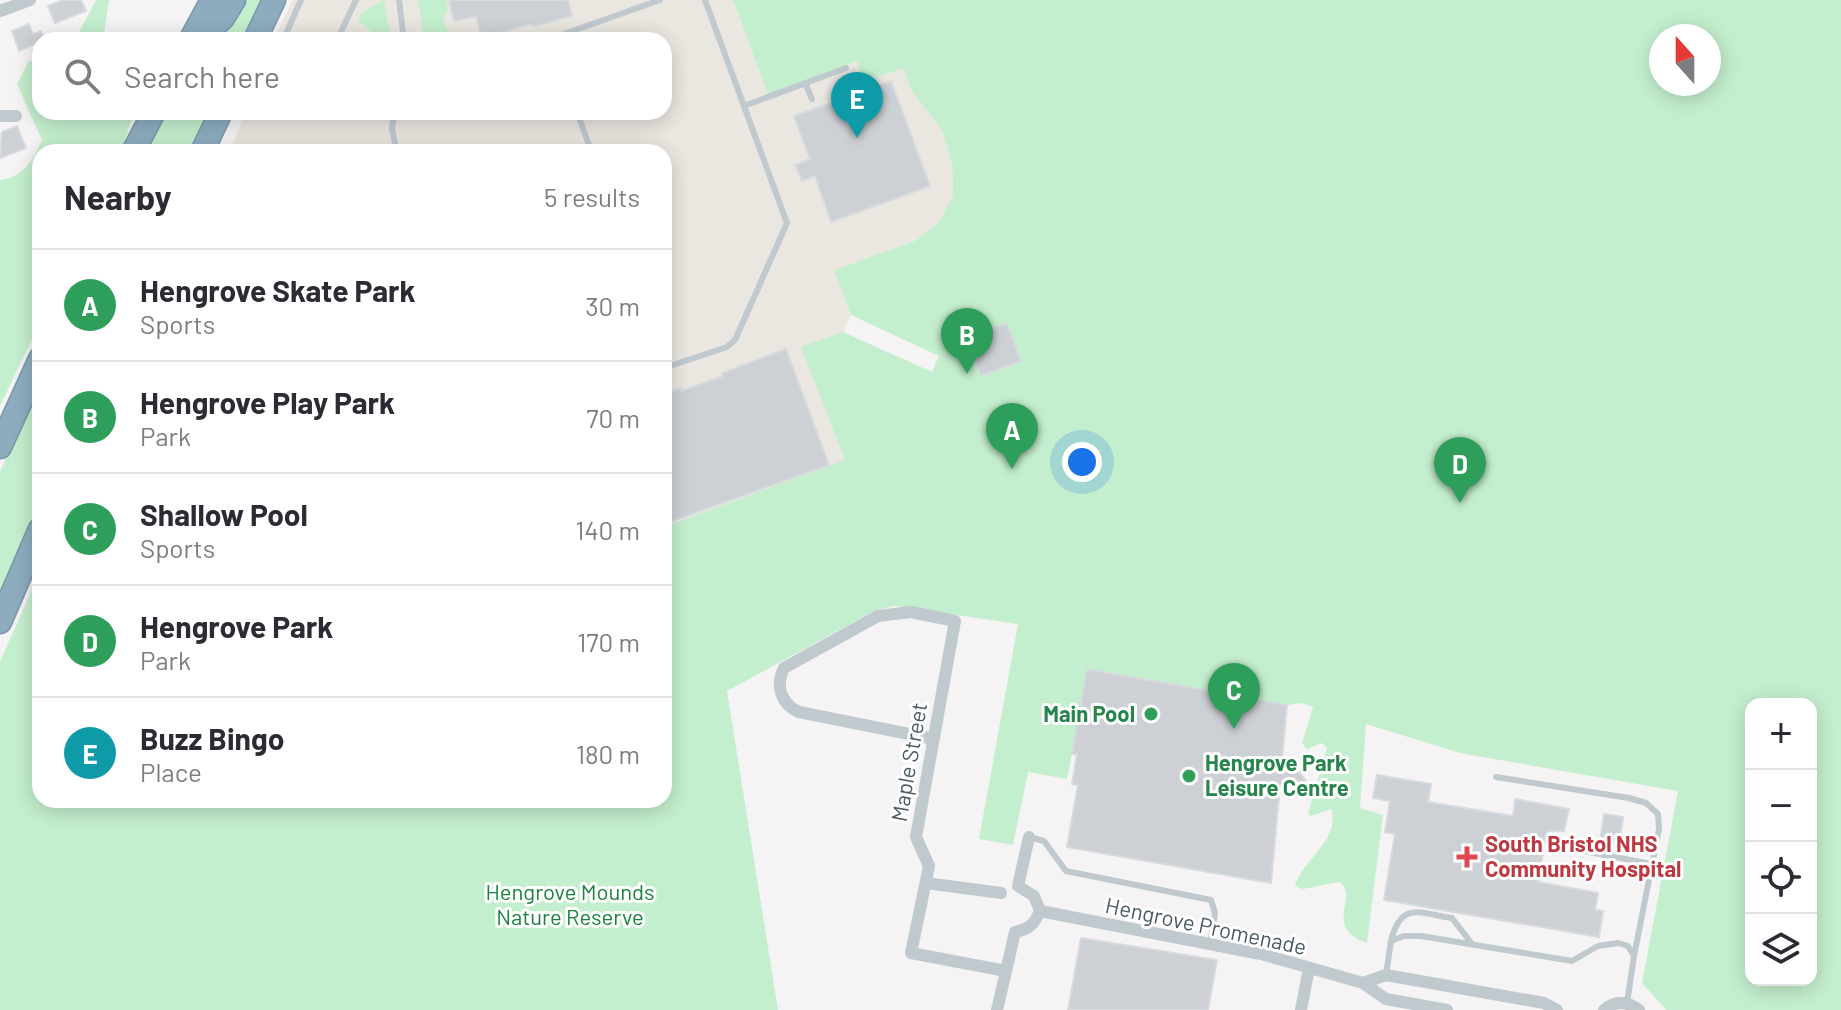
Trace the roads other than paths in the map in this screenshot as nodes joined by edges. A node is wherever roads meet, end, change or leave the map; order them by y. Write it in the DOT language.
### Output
graph roads {
  1 [pos="30,0"];
  2 [pos="212,0"];
  3 [pos="234,0"];
  4 [pos="274,0"];
  5 [pos="301,0"];
  6 [pos="356,0"];
  7 [pos="399,0"];
  8 [pos="660,0"];
  9 [pos="705,0"];
  10 [pos="0,11"];
  11 [pos="195,32"];
  12 [pos="208,32"];
  13 [pos="259,32"];
  14 [pos="287,32"];
  15 [pos="341,32"];
  16 [pos="403,32"];
  17 [pos="571,32"];
  18 [pos="846,68"];
  19 [pos="805,83"];
  20 [pos="812,99"];
  21 [pos="744,106"];
  22 [pos="0,116"];
  23 [pos="16,116"];
  24 [pos="150,120"];
  25 [pos="217,120"];
  26 [pos="393,120"];
  27 [pos="580,120"];
  28 [pos="137,144"];
  29 [pos="206,144"];
  30 [pos="395,144"];
  31 [pos="589,144"];
  32 [pos="672,365"];
  33 [pos="32,377"];
  34 [pos="0,447"];
  35 [pos="32,548"];
  36 [pos="0,622"];
  37 [pos="934,739"];
  38 [pos="1496,777"];
  39 [pos="1029,837"];
  40 [pos="1569,848"];
  41 [pos="1651,864"];
  42 [pos="926,883"];
  43 [pos="1001,893"];
  44 [pos="1040,911"];
  45 [pos="1391,941"];
  46 [pos="1210,945"];
  47 [pos="1472,945"];
  48 [pos="1634,956"];
  49 [pos="1309,968"];
  50 [pos="1006,971"];
  51 [pos="1386,975"];
  52 [pos="1363,983"];
  53 [pos="1627,1003"];
  54 [pos="997,1010"];
  55 [pos="1301,1010"];
  56 [pos="1447,1010"];
  57 [pos="1557,1010"];
  58 [pos="1604,1010"];
  59 [pos="1639,1010"];
  1 -- 10 [label="street"];
  2 -- 11 [label="highway"];
  3 -- 12 [label="highway"];
  4 -- 13 [label="highway"];
  5 -- 14 [label="lane"];
  6 -- 15 [label="lane"];
  7 -- 16 [label="lane"];
  8 -- 17 [label="lane"];
  9 -- 21 [label="lane"];
  18 -- 19 [label="lane"];
  19 -- 20 [label="lane"];
  19 -- 21 [label="lane"];
  21 -- 32 [label="lane"];
  22 -- 23 [label="street"];
  24 -- 28 [label="highway"];
  25 -- 29 [label="highway"];
  26 -- 30 [label="lane"];
  27 -- 31 [label="lane"];
  33 -- 34 [label="highway"];
  35 -- 36 [label="highway"];
  37 -- 37 [label="street, Maple Street"];
  37 -- 42 [label="street, Maple Street"];
  38 -- 41 [label="lane"];
  39 -- 44 [label="street"];
  39 -- 46 [label="lane"];
  40 -- 41 [label="lane"];
  41 -- 48 [label="lane"];
  42 -- 43 [label="street"];
  42 -- 50 [label="street, Maple Street"];
  44 -- 46 [label="street, Hengrove Promenade"];
  44 -- 50 [label="street"];
  45 -- 47 [label="lane"];
  45 -- 47 [label="lane"];
  45 -- 51 [label="lane"];
  46 -- 49 [label="street, Hengrove Promenade"];
  47 -- 48 [label="lane"];
  48 -- 53 [label="lane"];
  49 -- 52 [label="street, Hengrove Promenade"];
  49 -- 55 [label="street"];
  50 -- 54 [label="street"];
  51 -- 52 [label="street"];
  51 -- 57 [label="street"];
  52 -- 56 [label="street, Hengrove Promenade"];
  53 -- 58 [label="street"];
  53 -- 59 [label="street"];
}
